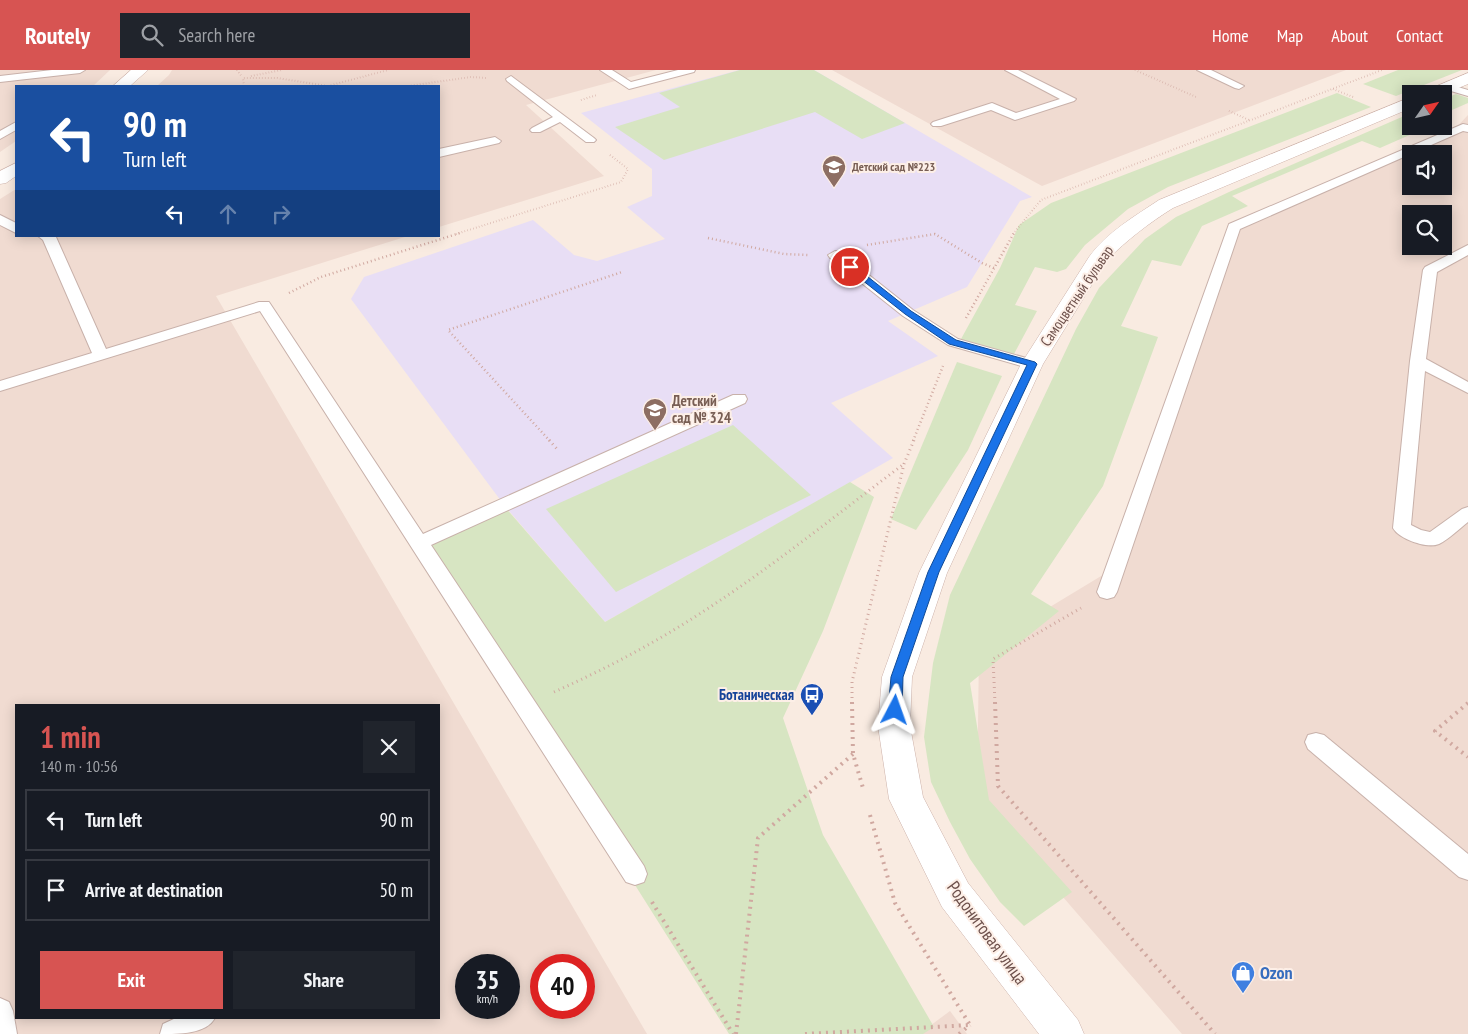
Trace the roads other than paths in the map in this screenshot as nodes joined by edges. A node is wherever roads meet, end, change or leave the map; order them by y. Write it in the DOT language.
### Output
graph roads {
  1 [pos="79,70"];
  2 [pos="140,70"];
  3 [pos="605,70"];
  4 [pos="690,70"];
  5 [pos="1010,70"];
  6 [pos="1202,70"];
  7 [pos="1468,78"];
  8 [pos="0,79"];
  9 [pos="511,79"];
  10 [pos="70,81"];
  11 [pos="122,85"];
  12 [pos="1450,85"];
  13 [pos="1239,86"];
  14 [pos="1452,88"];
  15 [pos="1468,94"];
  16 [pos="1402,106"];
  17 [pos="561,117"];
  18 [pos="936,124"];
  19 [pos="15,126"];
  20 [pos="1468,129"];
  21 [pos="536,130"];
  22 [pos="0,136"];
  23 [pos="590,140"];
  24 [pos="495,141"];
  25 [pos="440,153"];
  26 [pos="15,169"];
  27 [pos="0,179"];
  28 [pos="0,220"];
  29 [pos="15,228"];
  30 [pos="48,237"];
  31 [pos="1468,249"];
  32 [pos="835,255"];
  33 [pos="101,355"];
  34 [pos="1418,361"];
  35 [pos="1032,364"];
  36 [pos="0,386"];
  37 [pos="1468,388"];
  38 [pos="738,399"];
  39 [pos="1468,513"];
  40 [pos="419,544"];
  41 [pos="1107,592"];
  42 [pos="1316,742"];
  43 [pos="906,799"];
  44 [pos="1468,869"];
  45 [pos="635,874"];
  46 [pos="0,1011"];
  47 [pos="200,1019"];
  48 [pos="4,1034"];
  49 [pos="173,1034"];
  50 [pos="1064,1034"];
  1 -- 8 [label="lane"];
  1 -- 10 [label="lane"];
  2 -- 11 [label="street"];
  3 -- 4 [label="lane"];
  5 -- 18 [label="lane"];
  6 -- 13 [label="lane"];
  7 -- 12 [label="street"];
  9 -- 17 [label="lane"];
  14 -- 15 [label="lane"];
  16 -- 35 [label="street, Самоцветный бульвар"];
  17 -- 21 [label="lane"];
  17 -- 23 [label="lane"];
  19 -- 22 [label="lane"];
  20 -- 41 [label="lane"];
  24 -- 25 [label="lane"];
  26 -- 27 [label="street"];
  28 -- 29 [label="lane"];
  30 -- 33 [label="lane"];
  31 -- 34 [label="lane"];
  32 -- 35 [label="lane"];
  33 -- 36 [label="lane"];
  33 -- 40 [label="lane"];
  34 -- 37 [label="lane"];
  34 -- 39 [label="lane"];
  35 -- 43 [label="street, Самоцветный бульвар"];
  38 -- 40 [label="lane"];
  40 -- 45 [label="lane"];
  42 -- 44 [label="lane"];
  43 -- 50 [label="street, Родонитовая улица"];
  46 -- 48 [label="lane"];
  47 -- 49 [label="lane"];
}
